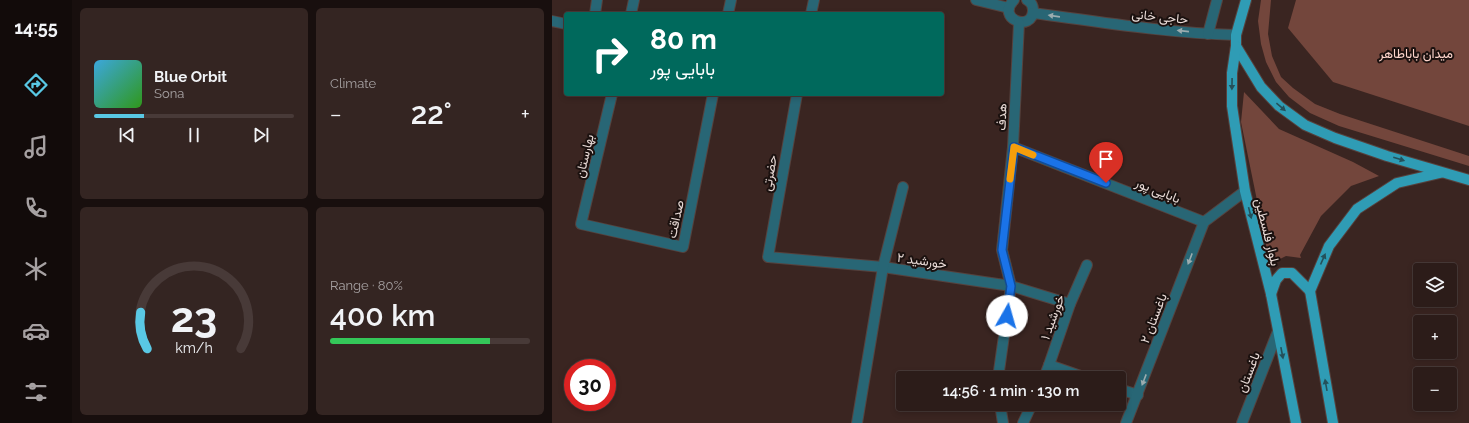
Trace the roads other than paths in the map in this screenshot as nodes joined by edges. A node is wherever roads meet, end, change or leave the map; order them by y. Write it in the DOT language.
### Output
graph roads {
  1 [pos="597,0"];
  2 [pos="634,0"];
  3 [pos="731,0"];
  4 [pos="814,0"];
  5 [pos="976,0"];
  6 [pos="1027,0"];
  7 [pos="1217,0"];
  8 [pos="1246,0"];
  9 [pos="1012,4"];
  10 [pos="595,12"];
  11 [pos="631,12"];
  12 [pos="728,12"];
  13 [pos="811,12"];
  14 [pos="1033,12"];
  15 [pos="552,21"];
  16 [pos="1019,23"];
  17 [pos="564,24"];
  18 [pos="1208,34"];
  19 [pos="1236,35"];
  20 [pos="1236,46"];
  21 [pos="612,96"];
  22 [pos="713,96"];
  23 [pos="797,96"];
  24 [pos="1014,147"];
  25 [pos="1442,172"];
  26 [pos="1469,180"];
  27 [pos="904,187"];
  28 [pos="1245,191"];
  29 [pos="1204,222"];
  30 [pos="581,224"];
  31 [pos="768,257"];
  32 [pos="1087,265"];
  33 [pos="882,267"];
  34 [pos="1011,286"];
  35 [pos="1310,291"];
  36 [pos="1271,294"];
  37 [pos="1070,304"];
  38 [pos="1278,331"];
  39 [pos="1049,365"];
  40 [pos="999,371"];
  41 [pos="1047,371"];
  42 [pos="1066,371"];
  43 [pos="1126,391"];
  44 [pos="1138,395"];
  45 [pos="1001,411"];
  46 [pos="1029,411"];
  47 [pos="857,423"];
  48 [pos="1002,423"];
  49 [pos="1023,423"];
  50 [pos="1126,423"];
  51 [pos="1242,423"];
  52 [pos="1296,423"];
  53 [pos="1333,423"];
  1 -- 10 [label="street"];
  2 -- 11 [label="street"];
  3 -- 12 [label="street"];
  4 -- 13 [label="street"];
  5 -- 9 [label="street"];
  6 -- 14 [label="street"];
  7 -- 18 [label="street"];
  8 -- 19 [label="main road"];
  9 -- 16 [label="street"];
  14 -- 16 [label="street"];
  18 -- 14 [label="street, حاجی خانی, one-way"];
  15 -- 17 [label="street"];
  16 -- 24 [label="street, هدف"];
  18 -- 19 [label="street, حاجی خانی"];
  19 -- 20 [label="main road"];
  20 -- 25 [label="main road, one-way"];
  20 -- 28 [label="main road, بلوار فلسطین, one-way"];
  21 -- 30 [label="street, بهارستان"];
  22 -- 30 [label="street, صداقت"];
  23 -- 31 [label="street, حضرتی"];
  24 -- 29 [label="street, بابایی پور"];
  24 -- 34 [label="street, هدف"];
  25 -- 26 [label="main road"];
  35 -- 25 [label="main road, one-way"];
  27 -- 33 [label="street"];
  28 -- 29 [label="street"];
  28 -- 36 [label="main road, بلوار فلسطین, one-way"];
  29 -- 44 [label="street, باغستان ۲, one-way"];
  31 -- 33 [label="street, خورشید ۲"];
  32 -- 37 [label="street, خورشید ۱"];
  33 -- 34 [label="street, خورشید ۲"];
  33 -- 47 [label="street"];
  34 -- 37 [label="street, خورشید ۲"];
  34 -- 40 [label="street, هدف"];
  35 -- 36 [label="main road"];
  53 -- 35 [label="main road, one-way"];
  36 -- 38 [label="main road, بلوار فلسطین"];
  37 -- 39 [label="street, خورشید ۱"];
  38 -- 51 [label="street, باغستان"];
  38 -- 52 [label="main road, بلوار فلسطین, one-way"];
  39 -- 41 [label="street, خورشید ۱"];
  39 -- 42 [label="street"];
  43 -- 44 [label="street"];
  44 -- 50 [label="street, باغستان ۲"];
  45 -- 48 [label="street"];
  46 -- 49 [label="street"];
}
